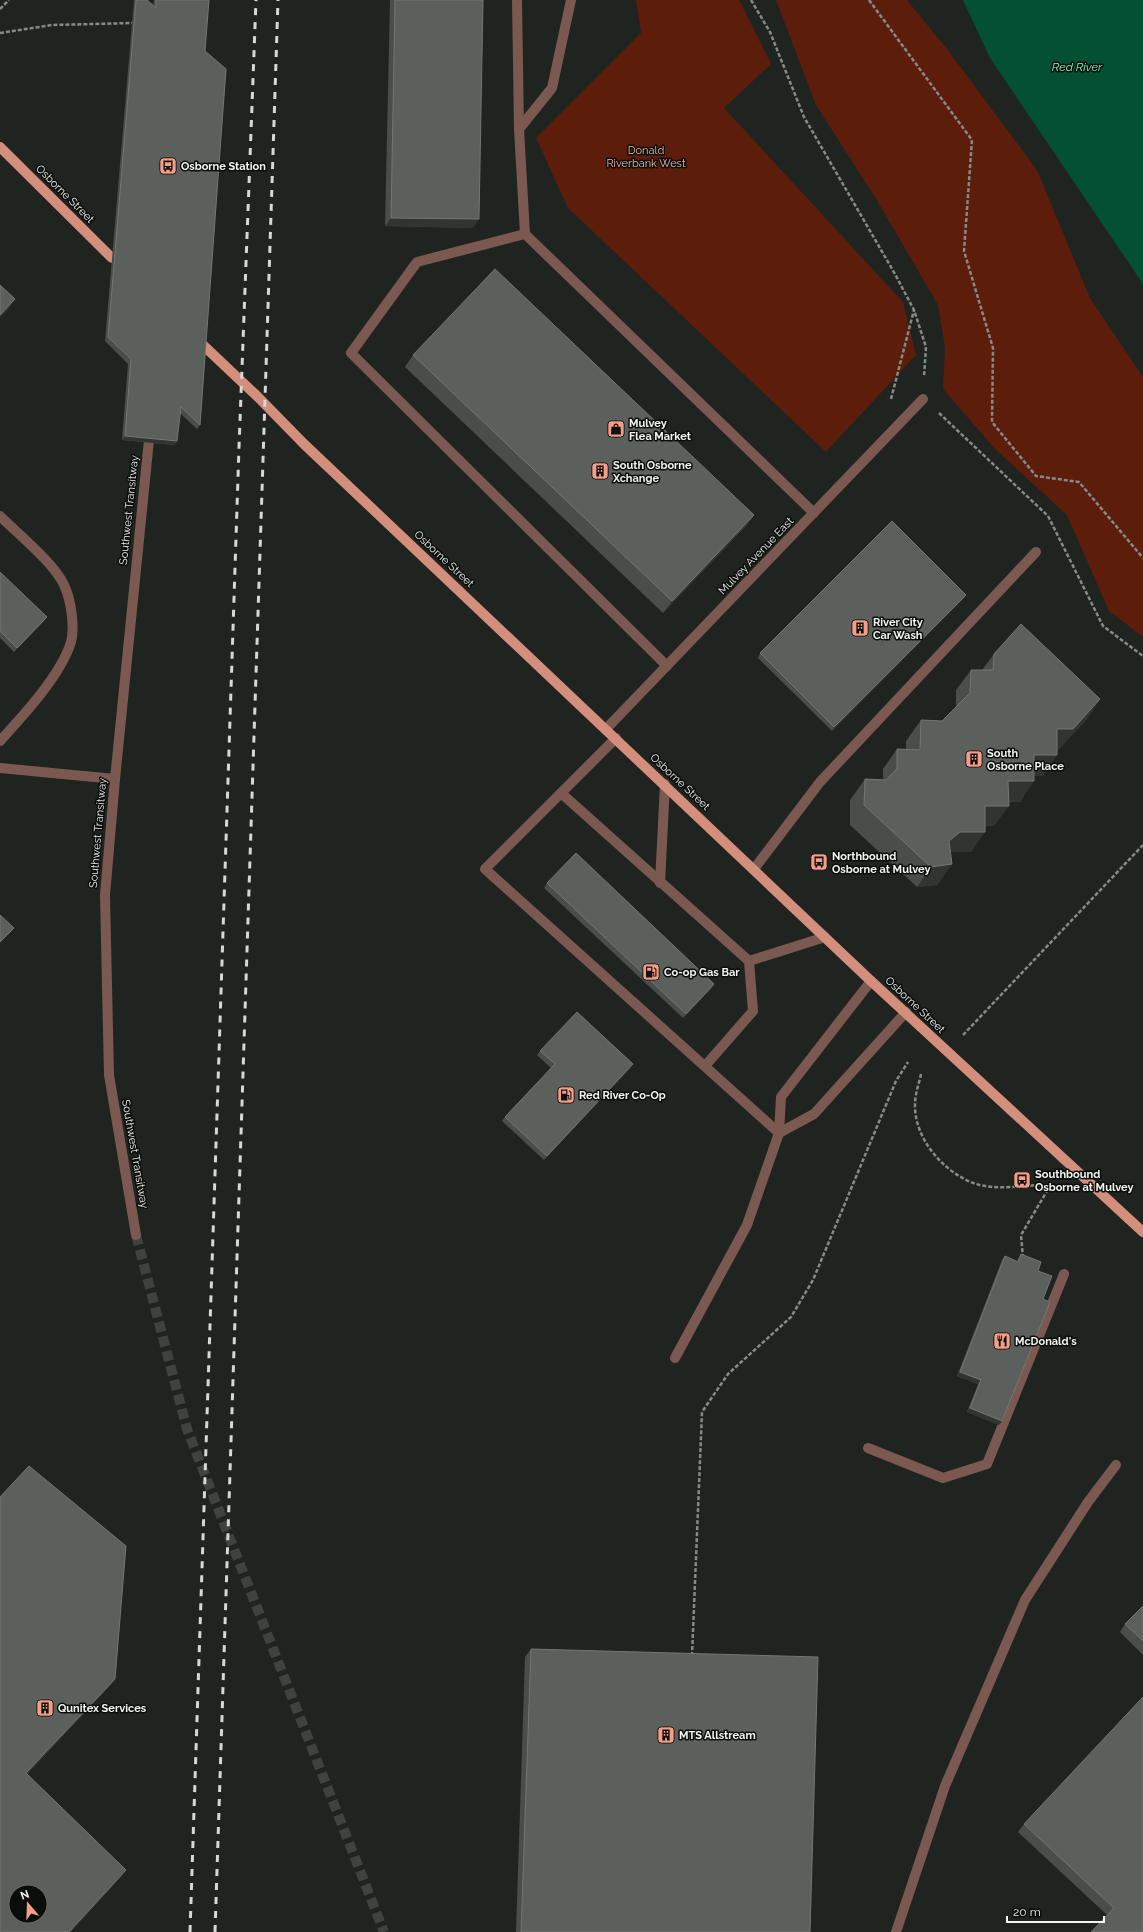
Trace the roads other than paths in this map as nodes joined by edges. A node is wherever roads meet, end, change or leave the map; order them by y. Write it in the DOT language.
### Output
graph roads {
  1 [pos="517,0"];
  2 [pos="571,0"];
  3 [pos="519,129"];
  4 [pos="0,147"];
  5 [pos="525,234"];
  6 [pos="112,258"];
  7 [pos="203,345"];
  8 [pos="923,399"];
  9 [pos="150,420"];
  10 [pos="814,513"];
  11 [pos="0,516"];
  12 [pos="1036,552"];
  13 [pos="667,666"];
  14 [pos="606,729"];
  15 [pos="616,738"];
  16 [pos="0,741"];
  17 [pos="0,768"];
  18 [pos="114,779"];
  19 [pos="665,784"];
  20 [pos="561,793"];
  21 [pos="754,869"];
  22 [pos="660,882"];
  23 [pos="825,937"];
  24 [pos="749,961"];
  25 [pos="871,981"];
  26 [pos="906,1012"];
  27 [pos="705,1066"];
  28 [pos="779,1133"];
  29 [pos="1143,1232"];
  30 [pos="136,1235"];
  31 [pos="1064,1274"];
  32 [pos="675,1358"];
  33 [pos="868,1448"];
  34 [pos="1116,1465"];
  35 [pos="896,1932"];
  1 -- 3 [label="street"];
  2 -- 3 [label="street"];
  3 -- 5 [label="street"];
  4 -- 6 [label="main road, Osborne Street"];
  5 -- 10 [label="street"];
  5 -- 13 [label="street"];
  7 -- 14 [label="main road, Osborne Street"];
  8 -- 10 [label="street, Mulvey Avenue East"];
  9 -- 18 [label="street, Southwest Transitway"];
  10 -- 13 [label="street, Mulvey Avenue East"];
  11 -- 16 [label="street"];
  12 -- 21 [label="street"];
  13 -- 14 [label="street, Mulvey Avenue East"];
  14 -- 15 [label="main road, Osborne Street"];
  15 -- 19 [label="main road, Osborne Street"];
  15 -- 20 [label="street"];
  17 -- 18 [label="street"];
  18 -- 30 [label="street, Southwest Transitway"];
  19 -- 21 [label="main road, Osborne Street"];
  19 -- 22 [label="street"];
  20 -- 22 [label="street"];
  20 -- 27 [label="street"];
  21 -- 23 [label="main road, Osborne Street"];
  22 -- 24 [label="street"];
  23 -- 24 [label="street"];
  23 -- 25 [label="main road, Osborne Street"];
  24 -- 27 [label="street"];
  25 -- 26 [label="main road, Osborne Street"];
  25 -- 28 [label="street"];
  26 -- 28 [label="street"];
  26 -- 29 [label="main road, Osborne Street"];
  27 -- 28 [label="street"];
  28 -- 32 [label="street"];
  31 -- 33 [label="street"];
  34 -- 35 [label="street"];
}
